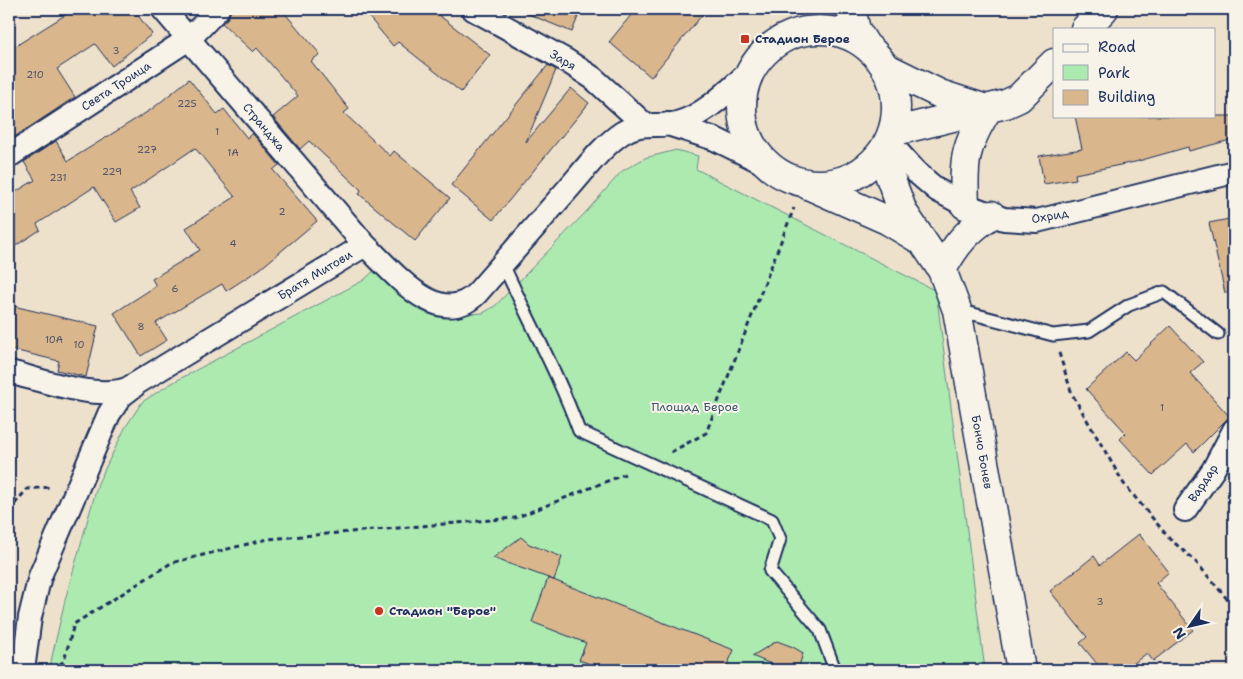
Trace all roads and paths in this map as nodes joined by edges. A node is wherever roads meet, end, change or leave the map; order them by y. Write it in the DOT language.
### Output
graph roads {
  1 [pos="163,9"];
  2 [pos="218,9"];
  3 [pos="473,9"];
  4 [pos="797,9"];
  5 [pos="851,9"];
  6 [pos="1104,9"];
  7 [pos="1086,28"];
  8 [pos="190,38"];
  9 [pos="775,42"];
  10 [pos="866,46"];
  11 [pos="1053,63"];
  12 [pos="885,67"];
  13 [pos="748,73"];
  14 [pos="988,110"];
  15 [pos="644,124"];
  16 [pos="668,124"];
  17 [pos="888,141"];
  18 [pos="9,156"];
  19 [pos="766,164"];
  20 [pos="1234,172"];
  21 [pos="804,183"];
  22 [pos="965,205"];
  23 [pos="991,215"];
  24 [pos="923,242"];
  25 [pos="365,245"];
  26 [pos="502,264"];
  27 [pos="942,270"];
  28 [pos="957,310"];
  29 [pos="1218,334"];
  30 [pos="1053,335"];
  31 [pos="9,372"];
  32 [pos="135,386"];
  33 [pos="1234,430"];
  34 [pos="650,464"];
  35 [pos="79,484"];
  36 [pos="1185,510"];
  37 [pos="9,511"];
  38 [pos="1234,612"];
  39 [pos="23,670"];
  40 [pos="52,670"];
  41 [pos="836,670"];
  42 [pos="1021,670"];
  1 -- 8 [label="street, Странджа"];
  2 -- 8 [label="street, Света Троица"];
  3 -- 15 [label="street, Заря"];
  4 -- 9 [label="street"];
  5 -- 10 [label="street"];
  6 -- 7 [label="street"];
  8 -- 18 [label="street, Света Троица"];
  8 -- 25 [label="street, Странджа"];
  9 -- 10 [label="street"];
  9 -- 13 [label="street"];
  10 -- 12 [label="street"];
  11 -- 14 [label="street"];
  12 -- 14 [label="street"];
  12 -- 17 [label="street"];
  13 -- 16 [label="street, Братя Митови"];
  13 -- 19 [label="street"];
  14 -- 17 [label="street"];
  14 -- 22 [label="street"];
  15 -- 16 [label="street, Братя Митови"];
  15 -- 26 [label="street, Братя Митови"];
  16 -- 19 [label="street, Братя Митови"];
  17 -- 21 [label="street"];
  17 -- 22 [label="street, Охрид"];
  17 -- 24 [label="street, Бончо Бонев"];
  19 -- 21 [label="street"];
  20 -- 23 [label="street, Охрид"];
  21 -- 24 [label="street, Бончо Бонев"];
  21 -- 34 [label="path"];
  22 -- 23 [label="street, Охрид"];
  23 -- 27 [label="street"];
  24 -- 27 [label="street, Бончо Бонев"];
  25 -- 26 [label="street, Братя Митови"];
  25 -- 32 [label="street, Братя Митови"];
  26 -- 34 [label="lane"];
  27 -- 28 [label="street, Бончо Бонев"];
  28 -- 30 [label="lane"];
  28 -- 42 [label="street, Бончо Бонев"];
  29 -- 30 [label="lane"];
  30 -- 38 [label="path"];
  31 -- 32 [label="street, Братя Митови"];
  32 -- 35 [label="street"];
  33 -- 36 [label="street, Вардар"];
  34 -- 40 [label="path"];
  34 -- 41 [label="lane"];
  35 -- 37 [label="path"];
  35 -- 39 [label="street"];
}
